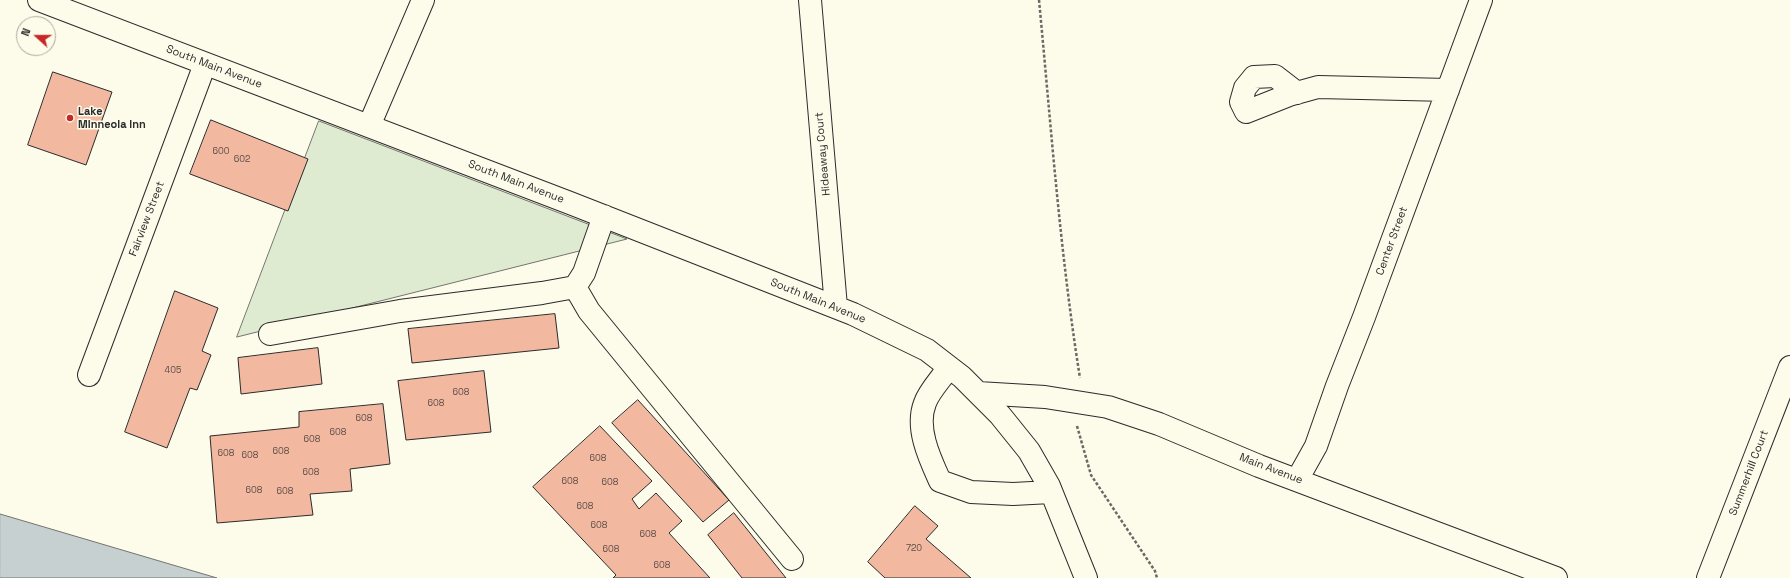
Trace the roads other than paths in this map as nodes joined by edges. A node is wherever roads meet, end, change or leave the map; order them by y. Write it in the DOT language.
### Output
graph roads {
  1 [pos="39,0"];
  2 [pos="423,0"];
  3 [pos="810,0"];
  4 [pos="1481,0"];
  5 [pos="205,64"];
  6 [pos="1448,90"];
  7 [pos="1297,93"];
  8 [pos="370,126"];
  9 [pos="604,216"];
  10 [pos="575,287"];
  11 [pos="836,307"];
  12 [pos="270,334"];
  13 [pos="949,367"];
  14 [pos="1790,367"];
  15 [pos="89,374"];
  16 [pos="978,393"];
  17 [pos="1296,480"];
  18 [pos="1051,492"];
  19 [pos="792,559"];
  20 [pos="1086,578"];
  21 [pos="1556,578"];
  22 [pos="1708,578"];
  1 -- 5 [label="street, South Main Avenue"];
  2 -- 8 [label="street"];
  3 -- 11 [label="street, Hideaway Court"];
  4 -- 6 [label="street, Center Street"];
  5 -- 8 [label="street, South Main Avenue"];
  5 -- 15 [label="street, Fairview Street"];
  6 -- 7 [label="street"];
  6 -- 17 [label="street, Center Street"];
  8 -- 9 [label="street, South Main Avenue"];
  9 -- 10 [label="street"];
  9 -- 11 [label="street, South Main Avenue"];
  10 -- 12 [label="street"];
  10 -- 19 [label="street"];
  11 -- 13 [label="street, South Main Avenue"];
  13 -- 16 [label="street, South Main Avenue"];
  13 -- 18 [label="street"];
  14 -- 22 [label="street, Summerhill Court"];
  16 -- 17 [label="street, Main Avenue"];
  16 -- 18 [label="street, South Main Avenue"];
  17 -- 21 [label="street, Main Avenue"];
  18 -- 20 [label="street, South Main Avenue"];
}
